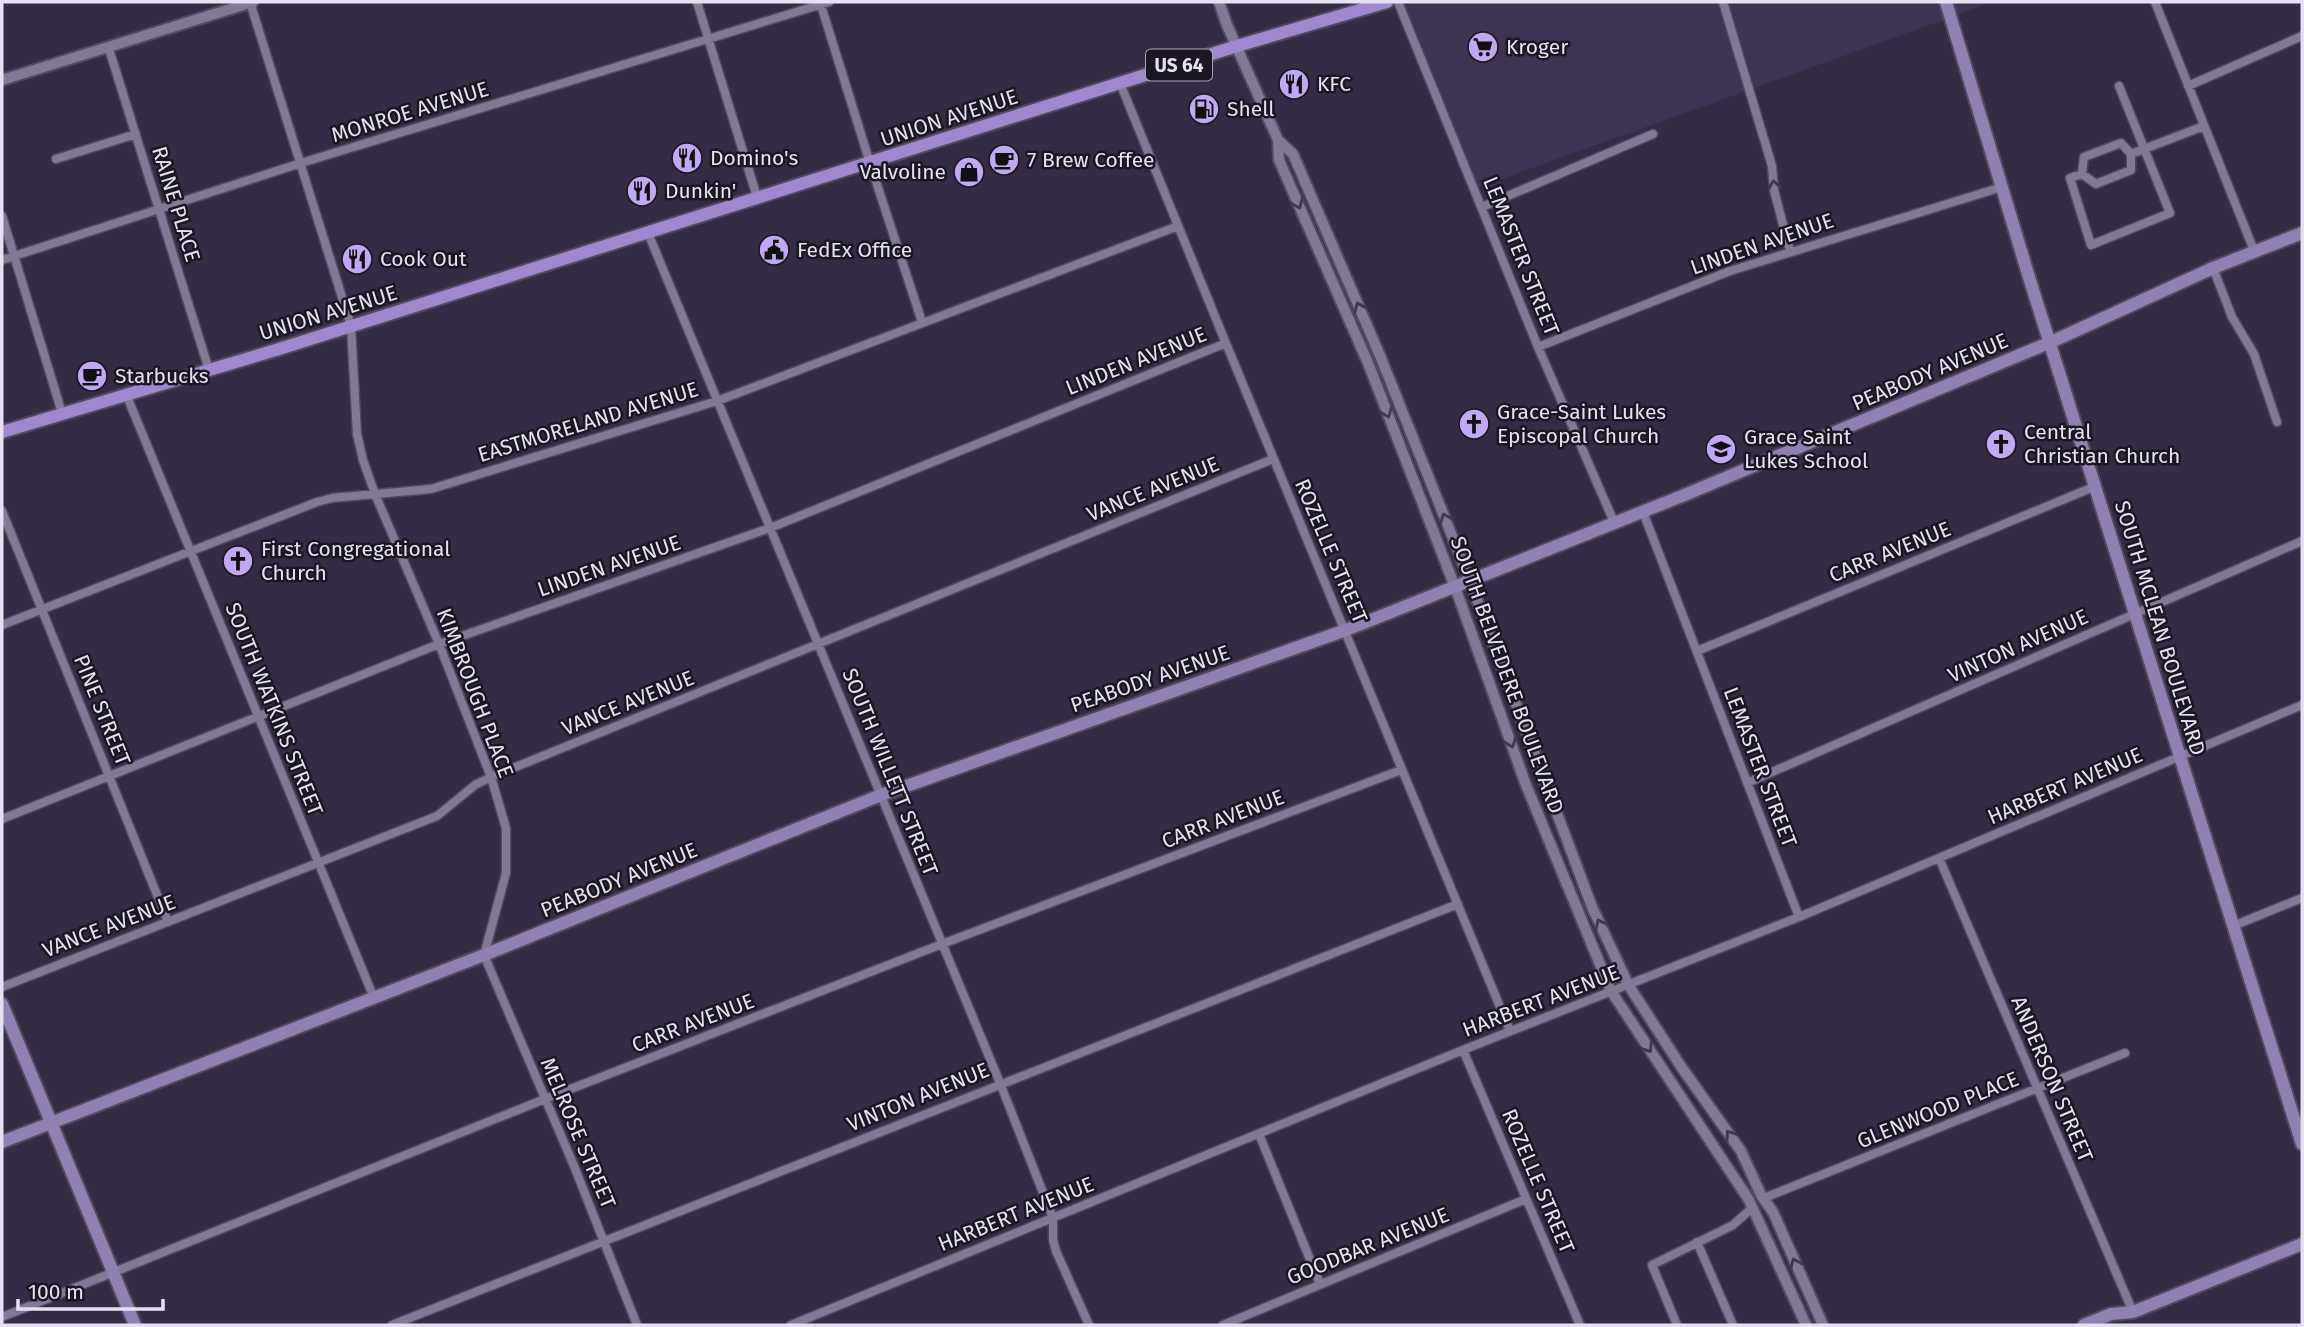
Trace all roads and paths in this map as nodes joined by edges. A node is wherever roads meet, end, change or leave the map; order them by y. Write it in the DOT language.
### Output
graph roads {
  1 [pos="251,2"];
  2 [pos="697,2"];
  3 [pos="1219,2"];
  4 [pos="1387,2"];
  5 [pos="1398,2"];
  6 [pos="1723,2"];
  7 [pos="1946,2"];
  8 [pos="2155,2"];
  9 [pos="824,3"];
  10 [pos="2302,36"];
  11 [pos="708,39"];
  12 [pos="1237,46"];
  13 [pos="108,48"];
  14 [pos="2,80"];
  15 [pos="1120,83"];
  16 [pos="2119,86"];
  17 [pos="2188,86"];
  18 [pos="2204,126"];
  19 [pos="136,134"];
  20 [pos="1653,134"];
  21 [pos="1279,140"];
  22 [pos="2144,149"];
  23 [pos="2132,154"];
  24 [pos="56,159"];
  25 [pos="301,163"];
  26 [pos="870,163"];
  27 [pos="2082,174"];
  28 [pos="2002,187"];
  29 [pos="757,197"];
  30 [pos="1482,207"];
  31 [pos="160,209"];
  32 [pos="2,216"];
  33 [pos="1178,226"];
  34 [pos="648,233"];
  35 [pos="2302,233"];
  36 [pos="1790,251"];
  37 [pos="2255,253"];
  38 [pos="15,256"];
  39 [pos="2,260"];
  40 [pos="2213,268"];
  41 [pos="922,322"];
  42 [pos="351,326"];
  43 [pos="2051,342"];
  44 [pos="1226,343"];
  45 [pos="1538,347"];
  46 [pos="209,370"];
  47 [pos="126,394"];
  48 [pos="717,401"];
  49 [pos="62,413"];
  50 [pos="2277,422"];
  51 [pos="2,432"];
  52 [pos="1273,459"];
  53 [pos="2096,486"];
  54 [pos="375,494"];
  55 [pos="2,511"];
  56 [pos="1643,512"];
  57 [pos="1614,522"];
  58 [pos="770,528"];
  59 [pos="2302,541"];
  60 [pos="191,552"];
  61 [pos="1470,581"];
  62 [pos="1455,587"];
  63 [pos="42,610"];
  64 [pos="2136,613"];
  65 [pos="2,625"];
  66 [pos="1346,630"];
  67 [pos="439,644"];
  68 [pos="819,645"];
  69 [pos="1697,651"];
  70 [pos="2302,705"];
  71 [pos="259,717"];
  72 [pos="2179,756"];
  73 [pos="1401,770"];
  74 [pos="110,776"];
  75 [pos="491,777"];
  76 [pos="1544,778"];
  77 [pos="1747,783"];
  78 [pos="1526,785"];
  79 [pos="881,795"];
  80 [pos="2,819"];
  81 [pos="1939,858"];
  82 [pos="318,863"];
  83 [pos="2302,898"];
  84 [pos="1458,904"];
  85 [pos="1799,917"];
  86 [pos="168,922"];
  87 [pos="2233,926"];
  88 [pos="942,944"];
  89 [pos="484,955"];
  90 [pos="2,986"];
  91 [pos="1629,986"];
  92 [pos="1611,991"];
  93 [pos="374,998"];
  94 [pos="2,1004"];
  95 [pos="1510,1031"];
  96 [pos="1464,1050"];
  97 [pos="2124,1053"];
  98 [pos="1000,1083"];
  99 [pos="2037,1089"];
  100 [pos="545,1100"];
  101 [pos="51,1123"];
  102 [pos="1259,1134"];
  103 [pos="2,1142"];
  104 [pos="2302,1144"];
  105 [pos="1764,1198"];
  106 [pos="1526,1199"];
  107 [pos="1752,1206"];
  108 [pos="1054,1218"];
  109 [pos="603,1242"];
  110 [pos="1696,1242"];
  111 [pos="2302,1244"];
  112 [pos="113,1273"];
  113 [pos="1320,1284"];
  114 [pos="2133,1312"];
  115 [pos="2,1317"];
  116 [pos="135,1325"];
  117 [pos="392,1325"];
  118 [pos="637,1325"];
  119 [pos="791,1325"];
  120 [pos="1089,1325"];
  121 [pos="1223,1325"];
  122 [pos="1580,1325"];
  123 [pos="1677,1325"];
  124 [pos="1733,1325"];
  125 [pos="1806,1325"];
  126 [pos="1823,1325"];
  127 [pos="2084,1325"];
  128 [pos="2117,1325"];
  1 -- 13 [label="street"];
  1 -- 25 [label="street, KIMBROUGH PLACE"];
  2 -- 11 [label="street"];
  3 -- 12 [label="street, SOUTH BELVEDERE BOULEVARD"];
  4 -- 12 [label="main road, UNION AVENUE / US 64"];
  5 -- 30 [label="street, LEMASTER STREET"];
  36 -- 6 [label="street, one-way"];
  7 -- 28 [label="main road, SOUTH MCLEAN BOULEVARD"];
  8 -- 17 [label="street"];
  9 -- 11 [label="street, MONROE AVENUE"];
  9 -- 26 [label="street"];
  10 -- 17 [label="street"];
  11 -- 25 [label="street, MONROE AVENUE"];
  11 -- 29 [label="street"];
  12 -- 15 [label="main road, UNION AVENUE / US 64"];
  12 -- 21 [label="street, SOUTH BELVEDERE BOULEVARD"];
  13 -- 14 [label="street"];
  13 -- 19 [label="street, RAINE PLACE"];
  15 -- 26 [label="main road, UNION AVENUE / US 64"];
  15 -- 33 [label="street, ROZELLE STREET"];
  16 -- 22 [label="street"];
  17 -- 18 [label="street"];
  18 -- 22 [label="street"];
  18 -- 37 [label="street"];
  19 -- 24 [label="street"];
  19 -- 31 [label="street, RAINE PLACE"];
  20 -- 30 [label="street"];
  61 -- 21 [label="street, SOUTH BELVEDERE BOULEVARD, one-way"];
  21 -- 62 [label="street, SOUTH BELVEDERE BOULEVARD, one-way"];
  22 -- 23 [label="street"];
  22 -- 27 [label="street"];
  23 -- 27 [label="street"];
  23 -- 27 [label="street"];
  25 -- 31 [label="street, MONROE AVENUE"];
  25 -- 42 [label="street, KIMBROUGH PLACE"];
  26 -- 29 [label="main road, UNION AVENUE / US 64"];
  26 -- 41 [label="street"];
  28 -- 36 [label="street, LINDEN AVENUE"];
  28 -- 43 [label="main road, SOUTH MCLEAN BOULEVARD"];
  29 -- 34 [label="main road, UNION AVENUE / US 64"];
  30 -- 45 [label="street, LEMASTER STREET"];
  31 -- 38 [label="street, MONROE AVENUE"];
  31 -- 46 [label="street, RAINE PLACE"];
  32 -- 38 [label="street"];
  33 -- 41 [label="street, EASTMORELAND AVENUE"];
  33 -- 44 [label="street, ROZELLE STREET"];
  34 -- 42 [label="main road, UNION AVENUE / US 64"];
  34 -- 48 [label="street, SOUTH WILLETT STREET"];
  35 -- 37 [label="main road, PEABODY AVENUE"];
  36 -- 45 [label="street, LINDEN AVENUE"];
  37 -- 40 [label="main road, PEABODY AVENUE"];
  38 -- 39 [label="street, MONROE AVENUE"];
  38 -- 49 [label="street"];
  40 -- 43 [label="main road, PEABODY AVENUE"];
  40 -- 50 [label="street"];
  41 -- 48 [label="street, EASTMORELAND AVENUE"];
  42 -- 46 [label="main road, UNION AVENUE / US 64"];
  42 -- 54 [label="street, KIMBROUGH PLACE"];
  43 -- 53 [label="main road, SOUTH MCLEAN BOULEVARD"];
  43 -- 56 [label="main road, PEABODY AVENUE"];
  44 -- 52 [label="street, ROZELLE STREET"];
  44 -- 58 [label="street, LINDEN AVENUE"];
  45 -- 57 [label="street, LEMASTER STREET"];
  46 -- 47 [label="main road, UNION AVENUE / US 64"];
  47 -- 49 [label="main road, UNION AVENUE / US 64"];
  47 -- 60 [label="street, SOUTH WATKINS STREET"];
  48 -- 54 [label="street, EASTMORELAND AVENUE"];
  48 -- 58 [label="street, SOUTH WILLETT STREET"];
  49 -- 51 [label="main road, UNION AVENUE / US 64"];
  52 -- 66 [label="street, ROZELLE STREET"];
  52 -- 68 [label="street, VANCE AVENUE"];
  53 -- 64 [label="main road, SOUTH MCLEAN BOULEVARD"];
  53 -- 69 [label="street, CARR AVENUE"];
  54 -- 60 [label="street, EASTMORELAND AVENUE"];
  54 -- 67 [label="street, KIMBROUGH PLACE"];
  55 -- 63 [label="street, PINE STREET"];
  56 -- 57 [label="main road, PEABODY AVENUE"];
  56 -- 69 [label="street, LEMASTER STREET"];
  57 -- 61 [label="main road, PEABODY AVENUE"];
  58 -- 67 [label="street, LINDEN AVENUE"];
  58 -- 68 [label="street, SOUTH WILLETT STREET"];
  59 -- 64 [label="street, VINTON AVENUE"];
  60 -- 63 [label="street, EASTMORELAND AVENUE"];
  60 -- 71 [label="street, SOUTH WATKINS STREET"];
  61 -- 62 [label="main road, PEABODY AVENUE"];
  61 -- 76 [label="street, SOUTH BELVEDERE BOULEVARD"];
  62 -- 66 [label="main road, PEABODY AVENUE"];
  62 -- 78 [label="street, SOUTH BELVEDERE BOULEVARD, one-way"];
  63 -- 65 [label="street, EASTMORELAND AVENUE"];
  63 -- 74 [label="street, PINE STREET"];
  64 -- 72 [label="main road, SOUTH MCLEAN BOULEVARD"];
  64 -- 77 [label="street, VINTON AVENUE"];
  66 -- 73 [label="street, ROZELLE STREET"];
  66 -- 79 [label="main road, PEABODY AVENUE"];
  67 -- 71 [label="street, LINDEN AVENUE"];
  67 -- 75 [label="street, KIMBROUGH PLACE"];
  68 -- 75 [label="street, VANCE AVENUE"];
  68 -- 79 [label="street, SOUTH WILLETT STREET"];
  69 -- 77 [label="street, LEMASTER STREET"];
  70 -- 72 [label="street, HARBERT AVENUE"];
  71 -- 74 [label="street, LINDEN AVENUE"];
  71 -- 82 [label="street, SOUTH WATKINS STREET"];
  72 -- 81 [label="street, HARBERT AVENUE"];
  72 -- 87 [label="main road, SOUTH MCLEAN BOULEVARD"];
  73 -- 84 [label="street, ROZELLE STREET"];
  73 -- 88 [label="street, CARR AVENUE"];
  74 -- 80 [label="street, LINDEN AVENUE"];
  74 -- 86 [label="street, PINE STREET"];
  75 -- 82 [label="street, VANCE AVENUE"];
  75 -- 89 [label="street, KIMBROUGH PLACE"];
  76 -- 78 [label="street"];
  91 -- 76 [label="street, SOUTH BELVEDERE BOULEVARD, one-way"];
  77 -- 85 [label="street, LEMASTER STREET"];
  78 -- 92 [label="street, SOUTH BELVEDERE BOULEVARD"];
  79 -- 88 [label="street, SOUTH WILLETT STREET"];
  79 -- 89 [label="main road, PEABODY AVENUE"];
  81 -- 85 [label="street, HARBERT AVENUE"];
  81 -- 99 [label="street, ANDERSON STREET"];
  82 -- 86 [label="street, VANCE AVENUE"];
  82 -- 93 [label="street, SOUTH WATKINS STREET"];
  83 -- 87 [label="street"];
  84 -- 95 [label="street, ROZELLE STREET"];
  84 -- 98 [label="street, VINTON AVENUE"];
  85 -- 91 [label="street, HARBERT AVENUE"];
  86 -- 90 [label="street, VANCE AVENUE"];
  87 -- 104 [label="main road, SOUTH MCLEAN BOULEVARD"];
  88 -- 98 [label="street, SOUTH WILLETT STREET"];
  88 -- 100 [label="street, CARR AVENUE"];
  89 -- 93 [label="main road, PEABODY AVENUE"];
  89 -- 100 [label="street, MELROSE STREET"];
  91 -- 92 [label="street, HARBERT AVENUE"];
  105 -- 91 [label="street, SOUTH BELVEDERE BOULEVARD, one-way"];
  92 -- 95 [label="street, HARBERT AVENUE"];
  92 -- 107 [label="street, SOUTH BELVEDERE BOULEVARD, one-way"];
  93 -- 101 [label="main road, PEABODY AVENUE"];
  94 -- 101 [label="main road"];
  95 -- 96 [label="street, HARBERT AVENUE"];
  96 -- 102 [label="street, HARBERT AVENUE"];
  96 -- 106 [label="street, ROZELLE STREET"];
  97 -- 99 [label="street, GLENWOOD PLACE"];
  98 -- 108 [label="street, SOUTH WILLETT STREET"];
  98 -- 109 [label="street, VINTON AVENUE"];
  99 -- 105 [label="street, GLENWOOD PLACE"];
  99 -- 114 [label="street, ANDERSON STREET"];
  100 -- 109 [label="street, MELROSE STREET"];
  100 -- 112 [label="street, CARR AVENUE"];
  101 -- 103 [label="main road, PEABODY AVENUE"];
  101 -- 112 [label="main road"];
  102 -- 108 [label="street, HARBERT AVENUE"];
  102 -- 113 [label="street"];
  105 -- 107 [label="street"];
  126 -- 105 [label="street, SOUTH BELVEDERE BOULEVARD, one-way"];
  106 -- 113 [label="street, GOODBAR AVENUE"];
  106 -- 122 [label="street, ROZELLE STREET"];
  107 -- 110 [label="street"];
  107 -- 125 [label="street, SOUTH BELVEDERE BOULEVARD"];
  108 -- 119 [label="street, HARBERT AVENUE"];
  108 -- 120 [label="street, SOUTH WILLETT STREET"];
  109 -- 117 [label="street, VINTON AVENUE"];
  109 -- 118 [label="street, MELROSE STREET"];
  110 -- 123 [label="street"];
  110 -- 124 [label="street"];
  111 -- 114 [label="main road"];
  112 -- 115 [label="street, CARR AVENUE"];
  112 -- 116 [label="main road"];
  113 -- 121 [label="street, GOODBAR AVENUE"];
  114 -- 127 [label="main road"];
  114 -- 128 [label="main road"];
}
